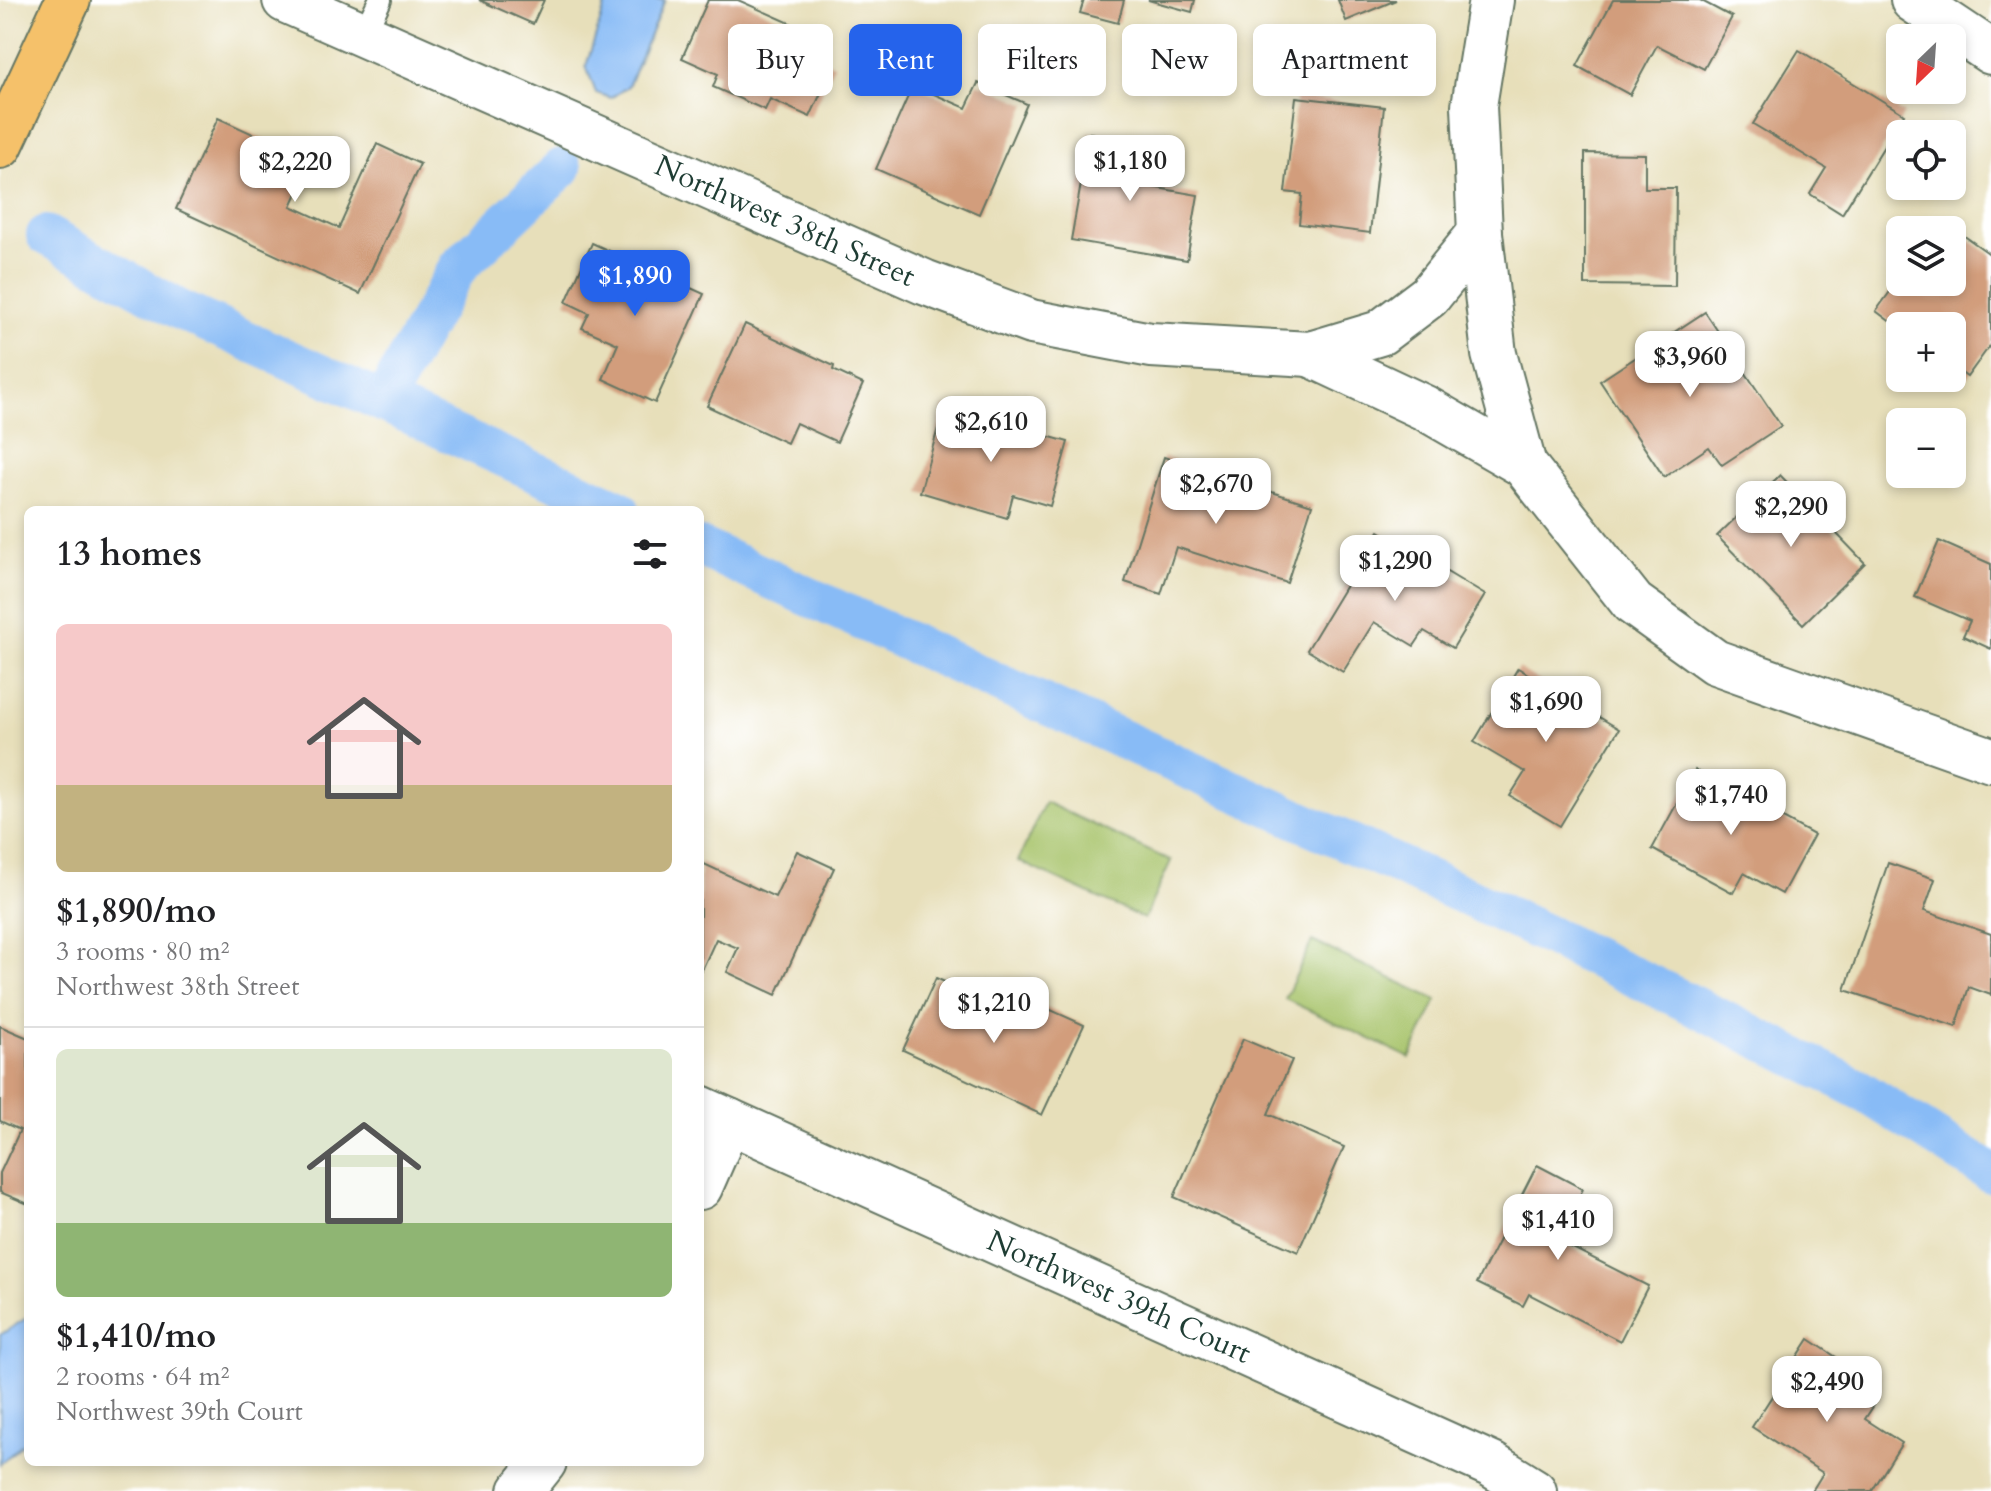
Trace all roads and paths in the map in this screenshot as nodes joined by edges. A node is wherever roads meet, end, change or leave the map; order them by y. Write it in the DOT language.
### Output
graph roads {
  1 [pos="68,0"];
  2 [pos="285,0"];
  3 [pos="1491,0"];
  4 [pos="1913,0"];
  5 [pos="371,17"];
  6 [pos="1991,52"];
  7 [pos="0,146"];
  8 [pos="1480,233"];
  9 [pos="1310,354"];
  10 [pos="1524,465"];
  11 [pos="1991,760"];
  12 [pos="714,1114"];
  13 [pos="704,1166"];
  14 [pos="541,1466"];
  15 [pos="521,1491"];
  16 [pos="1534,1491"];
  1 -- 7 [label="main road"];
  2 -- 5 [label="street, Northwest 38th Street"];
  3 -- 8 [label="street"];
  4 -- 6 [label="street"];
  5 -- 9 [label="street, Northwest 38th Street"];
  8 -- 9 [label="street, Northwest 38th Street"];
  8 -- 10 [label="street, Northwest 38th Street"];
  9 -- 10 [label="street, Northwest 38th Street"];
  10 -- 11 [label="street, Northwest 38th Street"];
  12 -- 13 [label="street"];
  12 -- 16 [label="street, Northwest 39th Court"];
  14 -- 15 [label="street"];
}
